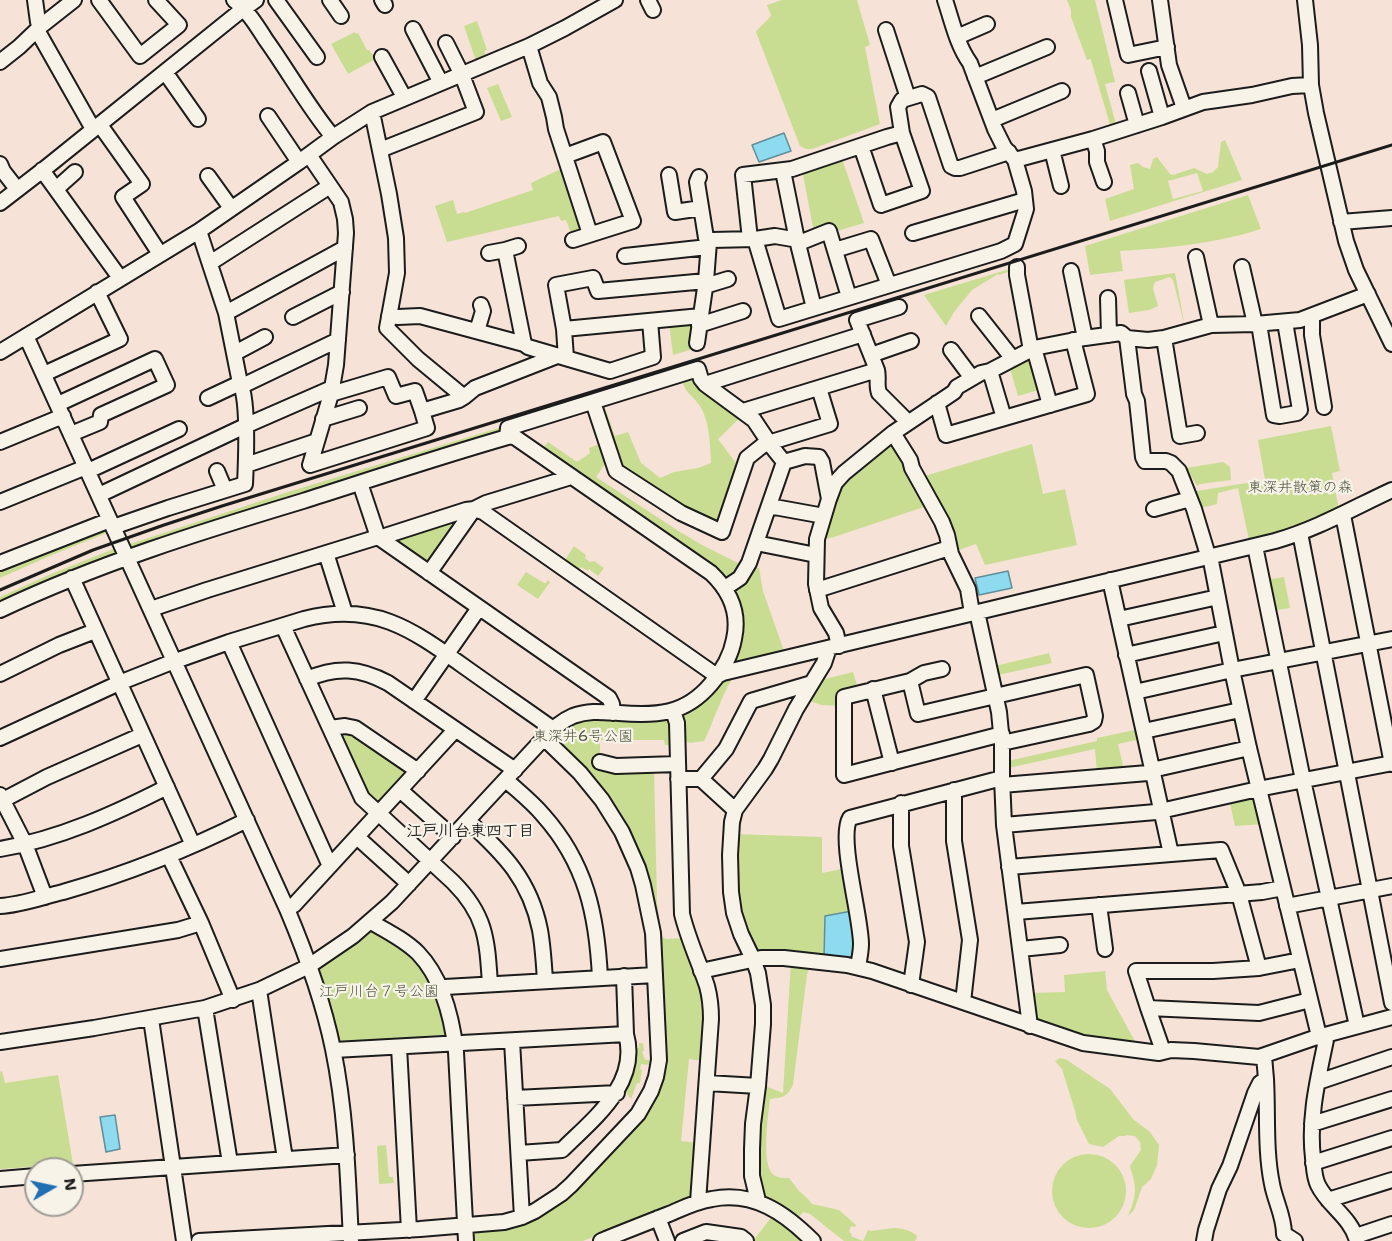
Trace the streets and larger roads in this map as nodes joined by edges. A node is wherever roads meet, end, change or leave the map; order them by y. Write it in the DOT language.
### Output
graph roads {
  1 [pos="35,0"];
  2 [pos="74,0"];
  3 [pos="99,0"];
  4 [pos="156,0"];
  5 [pos="276,0"];
  6 [pos="330,0"];
  7 [pos="945,0"];
  8 [pos="1115,0"];
  9 [pos="1160,0"];
  10 [pos="1305,0"];
  11 [pos="611,1"];
  12 [pos="245,3"];
  13 [pos="341,16"];
  14 [pos="987,24"];
  15 [pos="39,28"];
  16 [pos="413,29"];
  17 [pos="886,30"];
  18 [pos="957,37"];
  19 [pos="446,43"];
  20 [pos="529,46"];
  21 [pos="1047,47"];
  22 [pos="1167,47"];
  23 [pos="316,57"];
  24 [pos="382,57"];
  25 [pos="0,62"];
  26 [pos="1149,71"];
  27 [pos="165,72"];
  28 [pos="462,75"];
  29 [pos="975,76"];
  30 [pos="441,83"];
  31 [pos="1311,85"];
  32 [pos="1062,91"];
  33 [pos="1128,93"];
  34 [pos="404,98"];
  35 [pos="908,98"];
  36 [pos="1184,108"];
  37 [pos="372,112"];
  38 [pos="268,116"];
  39 [pos="1162,117"];
  40 [pos="198,118"];
  41 [pos="992,120"];
  42 [pos="1137,125"];
  43 [pos="97,127"];
  44 [pos="902,133"];
  45 [pos="333,137"];
  46 [pos="1093,139"];
  47 [pos="861,146"];
  48 [pos="380,150"];
  49 [pos="1052,150"];
  50 [pos="565,156"];
  51 [pos="1012,156"];
  52 [pos="304,158"];
  53 [pos="0,164"];
  54 [pos="42,170"];
  55 [pos="783,171"];
  56 [pos="75,172"];
  57 [pos="669,175"];
  58 [pos="208,176"];
  59 [pos="699,177"];
  60 [pos="1104,182"];
  61 [pos="330,186"];
  62 [pos="1061,186"];
  63 [pos="17,189"];
  64 [pos="56,189"];
  65 [pos="1025,200"];
  66 [pos="0,203"];
  67 [pos="231,208"];
  68 [pos="701,208"];
  69 [pos="1392,218"];
  70 [pos="1341,222"];
  71 [pos="199,231"];
  72 [pos="913,233"];
  73 [pos="590,234"];
  74 [pos="753,239"];
  75 [pos="573,240"];
  76 [pos="797,240"];
  77 [pos="708,244"];
  78 [pos="345,248"];
  79 [pos="835,250"];
  80 [pos="489,253"];
  81 [pos="160,254"];
  82 [pos="625,256"];
  83 [pos="1196,257"];
  84 [pos="210,263"];
  85 [pos="1017,267"];
  86 [pos="1242,267"];
  87 [pos="1071,271"];
  88 [pos="120,278"];
  89 [pos="728,279"];
  90 [pos="705,283"];
  91 [pos="889,285"];
  92 [pos="97,292"];
  93 [pos="342,292"];
  94 [pos="1368,294"];
  95 [pos="849,297"];
  96 [pos="1108,298"];
  97 [pos="481,305"];
  98 [pos="899,307"];
  99 [pos="813,308"];
  100 [pos="743,311"];
  101 [pos="226,313"];
  102 [pos="389,316"];
  103 [pos="979,316"];
  104 [pos="1312,316"];
  105 [pos="293,317"];
  106 [pos="700,320"];
  107 [pos="650,321"];
  108 [pos="1285,322"];
  109 [pos="1257,324"];
  110 [pos="1211,325"];
  111 [pos="564,329"];
  112 [pos="477,331"];
  113 [pos="863,334"];
  114 [pos="1109,335"];
  115 [pos="26,336"];
  116 [pos="265,337"];
  117 [pos="1127,338"];
  118 [pos="1164,338"];
  119 [pos="1079,339"];
  120 [pos="338,340"];
  121 [pos="911,341"];
  122 [pos="697,343"];
  123 [pos="524,344"];
  124 [pos="1392,344"];
  125 [pos="1032,349"];
  126 [pos="951,350"];
  127 [pos="0,352"];
  128 [pos="235,354"];
  129 [pos="871,355"];
  130 [pos="562,357"];
  131 [pos="1013,359"];
  132 [pos="877,370"];
  133 [pos="990,371"];
  134 [pos="44,374"];
  135 [pos="972,378"];
  136 [pos="705,384"];
  137 [pos="241,385"];
  138 [pos="819,387"];
  139 [pos="331,391"];
  140 [pos="464,397"];
  141 [pos="208,398"];
  142 [pos="593,402"];
  143 [pos="937,403"];
  144 [pos="1050,405"];
  145 [pos="1324,406"];
  146 [pos="359,408"];
  147 [pos="60,410"];
  148 [pos="422,411"];
  149 [pos="743,411"];
  150 [pos="1004,418"];
  151 [pos="323,419"];
  152 [pos="908,422"];
  153 [pos="245,426"];
  154 [pos="179,429"];
  155 [pos="893,433"];
  156 [pos="1197,433"];
  157 [pos="71,434"];
  158 [pos="507,437"];
  159 [pos="317,441"];
  160 [pos="0,442"];
  161 [pos="768,443"];
  162 [pos="784,462"];
  163 [pos="246,465"];
  164 [pos="87,469"];
  165 [pos="217,471"];
  166 [pos="571,477"];
  167 [pos="360,483"];
  168 [pos="225,490"];
  169 [pos="1392,490"];
  170 [pos="99,495"];
  171 [pos="829,499"];
  172 [pos="1190,499"];
  173 [pos="0,502"];
  174 [pos="769,506"];
  175 [pos="474,509"];
  176 [pos="1154,509"];
  177 [pos="1342,515"];
  178 [pos="824,516"];
  179 [pos="112,523"];
  180 [pos="1300,533"];
  181 [pos="378,537"];
  182 [pos="756,543"];
  183 [pos="1255,546"];
  184 [pos="949,548"];
  185 [pos="326,553"];
  186 [pos="816,555"];
  187 [pos="1210,556"];
  188 [pos="127,557"];
  189 [pos="0,563"];
  190 [pos="429,573"];
  191 [pos="72,579"];
  192 [pos="1110,580"];
  193 [pos="725,588"];
  194 [pos="817,590"];
  195 [pos="1218,597"];
  196 [pos="479,608"];
  197 [pos="151,609"];
  198 [pos="0,610"];
  199 [pos="975,612"];
  200 [pos="345,613"];
  201 [pos="1119,619"];
  202 [pos="283,626"];
  203 [pos="95,631"];
  204 [pos="1224,633"];
  205 [pos="1392,639"];
  206 [pos="229,642"];
  207 [pos="1368,644"];
  208 [pos="834,647"];
  209 [pos="1323,652"];
  210 [pos="447,654"];
  211 [pos="1126,655"];
  212 [pos="174,661"];
  213 [pos="1278,661"];
  214 [pos="942,669"];
  215 [pos="1232,670"];
  216 [pos="0,674"];
  217 [pos="717,676"];
  218 [pos="308,679"];
  219 [pos="910,681"];
  220 [pos="119,683"];
  221 [pos="812,683"];
  222 [pos="873,690"];
  223 [pos="1135,692"];
  224 [pos="996,695"];
  225 [pos="414,701"];
  226 [pos="1240,710"];
  227 [pos="673,711"];
  228 [pos="613,712"];
  229 [pos="330,728"];
  230 [pos="455,730"];
  231 [pos="1144,731"];
  232 [pos="548,734"];
  233 [pos="1,735"];
  234 [pos="142,735"];
  235 [pos="1002,739"];
  236 [pos="1249,748"];
  237 [pos="600,762"];
  238 [pos="892,763"];
  239 [pos="1392,763"];
  240 [pos="677,764"];
  241 [pos="1152,770"];
  242 [pos="418,771"];
  243 [pos="1346,772"];
  244 [pos="510,775"];
  245 [pos="678,779"];
  246 [pos="701,779"];
  247 [pos="1303,780"];
  248 [pos="1002,782"];
  249 [pos="167,788"];
  250 [pos="1258,789"];
  251 [pos="400,790"];
  252 [pos="954,790"];
  253 [pos="1,798"];
  254 [pos="901,803"];
  255 [pos="735,810"];
  256 [pos="1161,810"];
  257 [pos="378,813"];
  258 [pos="246,820"];
  259 [pos="468,821"];
  260 [pos="1004,825"];
  261 [pos="357,837"];
  262 [pos="453,837"];
  263 [pos="25,844"];
  264 [pos="193,845"];
  265 [pos="0,849"];
  266 [pos="1171,854"];
  267 [pos="170,856"];
  268 [pos="431,861"];
  269 [pos="330,866"];
  270 [pos="1009,867"];
  271 [pos="409,884"];
  272 [pos="1392,886"];
  273 [pos="1282,888"];
  274 [pos="1370,891"];
  275 [pos="1239,894"];
  276 [pos="45,897"];
  277 [pos="1329,898"];
  278 [pos="1099,905"];
  279 [pos="0,906"];
  280 [pos="1287,906"];
  281 [pos="287,909"];
  282 [pos="1016,912"];
  283 [pos="371,922"];
  284 [pos="201,923"];
  285 [pos="1060,945"];
  286 [pos="1021,949"];
  287 [pos="1105,950"];
  288 [pos="0,959"];
  289 [pos="753,959"];
  290 [pos="1300,960"];
  291 [pos="309,966"];
  292 [pos="858,967"];
  293 [pos="1259,968"];
  294 [pos="701,971"];
  295 [pos="655,975"];
  296 [pos="624,976"];
  297 [pos="600,978"];
  298 [pos="545,981"];
  299 [pos="490,984"];
  300 [pos="911,985"];
  301 [pos="441,988"];
  302 [pos="259,990"];
  303 [pos="232,1000"];
  304 [pos="1310,1000"];
  305 [pos="963,1002"];
  306 [pos="1392,1003"];
  307 [pos="205,1008"];
  308 [pos="1148,1008"];
  309 [pos="1392,1017"];
  310 [pos="151,1019"];
  311 [pos="1030,1026"];
  312 [pos="1357,1026"];
  313 [pos="627,1034"];
  314 [pos="1323,1036"];
  315 [pos="512,1041"];
  316 [pos="0,1042"];
  317 [pos="455,1044"];
  318 [pos="399,1047"];
  319 [pos="334,1050"];
  320 [pos="1163,1051"];
  321 [pos="1264,1056"];
  322 [pos="1392,1057"];
  323 [pos="1266,1079"];
  324 [pos="1318,1082"];
  325 [pos="706,1083"];
  326 [pos="758,1086"];
  327 [pos="617,1093"];
  328 [pos="515,1098"];
  329 [pos="1392,1099"];
  330 [pos="1312,1124"];
  331 [pos="1392,1138"];
  332 [pos="519,1153"];
  333 [pos="347,1155"];
  334 [pos="285,1159"];
  335 [pos="230,1162"];
  336 [pos="1313,1163"];
  337 [pos="173,1167"];
  338 [pos="84,1173"];
  339 [pos="24,1177"];
  340 [pos="0,1179"];
  341 [pos="1392,1180"];
  342 [pos="1328,1200"];
  343 [pos="698,1202"];
  344 [pos="758,1202"];
  345 [pos="522,1217"];
  346 [pos="658,1218"];
  347 [pos="1392,1224"];
  348 [pos="465,1226"];
  349 [pos="409,1230"];
  350 [pos="351,1237"];
  351 [pos="292,1238"];
  352 [pos="1356,1238"];
  353 [pos="1287,1239"];
  354 [pos="184,1241"];
  355 [pos="199,1241"];
  356 [pos="211,1241"];
  357 [pos="466,1241"];
  358 [pos="601,1241"];
  359 [pos="667,1241"];
  360 [pos="683,1241"];
  361 [pos="746,1241"];
  362 [pos="813,1241"];
  363 [pos="1204,1241"];
  1 -- 15 [label="street"];
  2 -- 15 [label="street"];
  3 -- 4 [label="street"];
  5 -- 23 [label="street"];
  6 -- 13 [label="street"];
  7 -- 18 [label="street"];
  8 -- 22 [label="street"];
  9 -- 22 [label="street"];
  10 -- 31 [label="street"];
  11 -- 20 [label="street"];
  12 -- 27 [label="street"];
  12 -- 45 [label="street"];
  14 -- 18 [label="street"];
  15 -- 25 [label="street"];
  15 -- 43 [label="street"];
  16 -- 30 [label="street"];
  17 -- 35 [label="street"];
  18 -- 29 [label="street"];
  19 -- 28 [label="street"];
  20 -- 28 [label="street"];
  20 -- 50 [label="street"];
  21 -- 29 [label="street"];
  22 -- 36 [label="street"];
  24 -- 34 [label="street"];
  26 -- 39 [label="street"];
  27 -- 40 [label="street"];
  27 -- 43 [label="street"];
  28 -- 30 [label="street"];
  28 -- 48 [label="street"];
  29 -- 41 [label="street"];
  30 -- 34 [label="street"];
  31 -- 36 [label="street"];
  31 -- 70 [label="street"];
  32 -- 41 [label="street"];
  33 -- 42 [label="street"];
  34 -- 37 [label="street"];
  35 -- 44 [label="street"];
  35 -- 51 [label="street"];
  36 -- 39 [label="street"];
  37 -- 45 [label="street"];
  37 -- 48 [label="street"];
  38 -- 52 [label="street"];
  39 -- 42 [label="street"];
  41 -- 51 [label="street"];
  42 -- 46 [label="street"];
  43 -- 54 [label="street"];
  43 -- 81 [label="street"];
  44 -- 47 [label="street"];
  44 -- 47 [label="street"];
  45 -- 52 [label="street"];
  46 -- 49 [label="street"];
  46 -- 60 [label="street"];
  47 -- 55 [label="street"];
  48 -- 102 [label="street"];
  49 -- 51 [label="street"];
  49 -- 62 [label="street"];
  50 -- 73 [label="street"];
  50 -- 73 [label="street"];
  51 -- 65 [label="street"];
  52 -- 61 [label="street"];
  52 -- 67 [label="street"];
  53 -- 63 [label="street"];
  54 -- 63 [label="street"];
  54 -- 64 [label="street"];
  55 -- 74 [label="street"];
  55 -- 76 [label="street"];
  56 -- 64 [label="street"];
  57 -- 68 [label="street"];
  58 -- 67 [label="street"];
  59 -- 68 [label="street"];
  61 -- 78 [label="street"];
  61 -- 84 [label="street"];
  63 -- 66 [label="street"];
  64 -- 88 [label="street"];
  65 -- 72 [label="street"];
  65 -- 91 [label="street"];
  67 -- 71 [label="street"];
  68 -- 77 [label="street"];
  69 -- 70 [label="street"];
  70 -- 94 [label="street"];
  71 -- 81 [label="street"];
  71 -- 84 [label="street"];
  73 -- 75 [label="street"];
  74 -- 76 [label="street"];
  74 -- 77 [label="street"];
  74 -- 99 [label="street"];
  76 -- 79 [label="street"];
  76 -- 99 [label="street"];
  77 -- 82 [label="street"];
  77 -- 90 [label="street"];
  78 -- 93 [label="street"];
  78 -- 101 [label="street"];
  79 -- 91 [label="street"];
  79 -- 95 [label="street"];
  80 -- 123 [label="street"];
  81 -- 88 [label="street"];
  83 -- 110 [label="street"];
  84 -- 101 [label="street"];
  85 -- 125 [label="street"];
  86 -- 109 [label="street"];
  87 -- 119 [label="street"];
  88 -- 92 [label="street"];
  89 -- 90 [label="street"];
  90 -- 106 [label="street"];
  90 -- 111 [label="street"];
  91 -- 95 [label="street"];
  92 -- 115 [label="street"];
  92 -- 134 [label="street"];
  93 -- 105 [label="street"];
  93 -- 120 [label="street"];
  94 -- 104 [label="street"];
  94 -- 124 [label="street"];
  95 -- 99 [label="street"];
  96 -- 114 [label="street"];
  97 -- 112 [label="street"];
  98 -- 113 [label="street"];
  100 -- 106 [label="street"];
  101 -- 128 [label="street"];
  102 -- 112 [label="street"];
  102 -- 140 [label="street"];
  103 -- 131 [label="street"];
  104 -- 108 [label="street"];
  104 -- 145 [label="street"];
  106 -- 107 [label="street"];
  106 -- 122 [label="street"];
  107 -- 111 [label="street"];
  107 -- 130 [label="street"];
  108 -- 109 [label="street"];
  108 -- 109 [label="street"];
  109 -- 110 [label="street"];
  110 -- 118 [label="street"];
  111 -- 130 [label="street"];
  112 -- 123 [label="street"];
  113 -- 129 [label="street"];
  113 -- 136 [label="street"];
  114 -- 117 [label="street"];
  114 -- 119 [label="street"];
  115 -- 127 [label="street"];
  115 -- 134 [label="street"];
  116 -- 128 [label="street"];
  117 -- 118 [label="street"];
  117 -- 172 [label="street"];
  118 -- 156 [label="street"];
  119 -- 125 [label="street"];
  119 -- 144 [label="street"];
  120 -- 137 [label="street"];
  120 -- 139 [label="street"];
  121 -- 129 [label="street"];
  123 -- 130 [label="street"];
  125 -- 131 [label="street"];
  125 -- 144 [label="street"];
  126 -- 135 [label="street"];
  128 -- 137 [label="street"];
  129 -- 132 [label="street"];
  130 -- 140 [label="street"];
  131 -- 133 [label="street"];
  132 -- 138 [label="street"];
  132 -- 152 [label="street"];
  133 -- 135 [label="street"];
  133 -- 150 [label="street"];
  134 -- 147 [label="street"];
  135 -- 143 [label="street"];
  136 -- 142 [label="street"];
  136 -- 149 [label="street"];
  137 -- 141 [label="street"];
  137 -- 153 [label="street"];
  138 -- 149 [label="street"];
  138 -- 161 [label="street"];
  139 -- 148 [label="street"];
  139 -- 151 [label="street"];
  139 -- 153 [label="street"];
  140 -- 148 [label="street"];
  142 -- 158 [label="street"];
  142 -- 161 [label="street"];
  143 -- 150 [label="street"];
  143 -- 152 [label="street"];
  144 -- 150 [label="street"];
  146 -- 151 [label="street"];
  147 -- 157 [label="street"];
  147 -- 157 [label="street"];
  147 -- 160 [label="street"];
  148 -- 159 [label="street"];
  149 -- 161 [label="street"];
  151 -- 159 [label="street"];
  152 -- 155 [label="street"];
  153 -- 163 [label="street"];
  153 -- 170 [label="street"];
  154 -- 164 [label="street"];
  155 -- 171 [label="street"];
  155 -- 184 [label="street"];
  157 -- 164 [label="street"];
  158 -- 166 [label="street"];
  158 -- 167 [label="street"];
  159 -- 163 [label="street"];
  161 -- 162 [label="street"];
  162 -- 171 [label="street"];
  162 -- 174 [label="street"];
  163 -- 168 [label="street"];
  164 -- 170 [label="street"];
  164 -- 173 [label="street"];
  165 -- 168 [label="street"];
  166 -- 175 [label="street"];
  166 -- 193 [label="street"];
  167 -- 181 [label="street"];
  167 -- 188 [label="street"];
  168 -- 179 [label="street"];
  169 -- 177 [label="street"];
  170 -- 179 [label="street"];
  171 -- 178 [label="street"];
  172 -- 176 [label="street"];
  172 -- 187 [label="street"];
  174 -- 178 [label="street"];
  174 -- 182 [label="street"];
  175 -- 181 [label="street"];
  175 -- 190 [label="street"];
  175 -- 217 [label="street"];
  177 -- 180 [label="street"];
  177 -- 207 [label="street"];
  178 -- 186 [label="street"];
  179 -- 188 [label="street"];
  179 -- 189 [label="street"];
  180 -- 183 [label="street"];
  180 -- 209 [label="street"];
  181 -- 185 [label="street"];
  181 -- 190 [label="street"];
  182 -- 186 [label="street"];
  182 -- 193 [label="street"];
  183 -- 187 [label="street"];
  183 -- 213 [label="street"];
  184 -- 194 [label="street"];
  184 -- 199 [label="street"];
  185 -- 197 [label="street"];
  185 -- 200 [label="street"];
  186 -- 194 [label="street"];
  187 -- 192 [label="street"];
  187 -- 195 [label="street"];
  188 -- 191 [label="street"];
  188 -- 197 [label="street"];
  190 -- 196 [label="street"];
  191 -- 198 [label="street"];
  191 -- 203 [label="street"];
  192 -- 199 [label="street"];
  192 -- 201 [label="street"];
  193 -- 217 [label="street"];
  194 -- 208 [label="street"];
  195 -- 201 [label="street"];
  195 -- 204 [label="street"];
  196 -- 210 [label="street"];
  196 -- 228 [label="street"];
  197 -- 212 [label="street"];
  199 -- 208 [label="street"];
  199 -- 224 [label="street"];
  200 -- 202 [label="street"];
  200 -- 210 [label="street"];
  201 -- 211 [label="street"];
  202 -- 206 [label="street"];
  202 -- 218 [label="street"];
  203 -- 216 [label="street"];
  203 -- 220 [label="street"];
  204 -- 211 [label="street"];
  204 -- 215 [label="street"];
  205 -- 207 [label="street"];
  206 -- 212 [label="street"];
  206 -- 269 [label="street"];
  207 -- 209 [label="street"];
  207 -- 239 [label="street"];
  208 -- 217 [label="street"];
  208 -- 221 [label="street"];
  209 -- 213 [label="street"];
  209 -- 243 [label="street"];
  210 -- 225 [label="street"];
  210 -- 232 [label="street"];
  211 -- 223 [label="street"];
  212 -- 220 [label="street"];
  212 -- 258 [label="street"];
  213 -- 215 [label="street"];
  213 -- 247 [label="street"];
  214 -- 219 [label="street"];
  215 -- 223 [label="street"];
  215 -- 226 [label="street"];
  217 -- 227 [label="street"];
  218 -- 225 [label="street"];
  218 -- 229 [label="street"];
  219 -- 222 [label="street"];
  219 -- 224 [label="street"];
  220 -- 233 [label="street"];
  220 -- 234 [label="street"];
  221 -- 246 [label="street"];
  221 -- 255 [label="street"];
  222 -- 238 [label="street"];
  222 -- 238 [label="street"];
  223 -- 231 [label="street"];
  224 -- 235 [label="street"];
  224 -- 235 [label="street"];
  225 -- 230 [label="street"];
  226 -- 231 [label="street"];
  226 -- 236 [label="street"];
  227 -- 228 [label="street"];
  227 -- 240 [label="street"];
  228 -- 232 [label="street"];
  229 -- 242 [label="street"];
  229 -- 257 [label="street"];
  230 -- 242 [label="street"];
  230 -- 244 [label="street"];
  231 -- 241 [label="street"];
  232 -- 244 [label="street"];
  232 -- 295 [label="street"];
  234 -- 249 [label="street"];
  234 -- 253 [label="street"];
  235 -- 238 [label="street"];
  235 -- 248 [label="street"];
  236 -- 241 [label="street"];
  236 -- 250 [label="street"];
  237 -- 240 [label="street"];
  239 -- 243 [label="street"];
  240 -- 245 [label="street"];
  241 -- 248 [label="street"];
  241 -- 256 [label="street"];
  242 -- 251 [label="street"];
  243 -- 247 [label="street"];
  243 -- 274 [label="street"];
  244 -- 259 [label="street"];
  244 -- 297 [label="street"];
  245 -- 246 [label="street"];
  245 -- 294 [label="street"];
  246 -- 255 [label="street"];
  247 -- 250 [label="street"];
  247 -- 277 [label="street"];
  248 -- 252 [label="street"];
  248 -- 260 [label="street"];
  249 -- 263 [label="street"];
  249 -- 264 [label="street"];
  250 -- 256 [label="street"];
  250 -- 273 [label="street"];
  251 -- 257 [label="street"];
  251 -- 262 [label="street"];
  252 -- 254 [label="street"];
  252 -- 305 [label="street"];
  253 -- 263 [label="street"];
  254 -- 292 [label="street"];
  254 -- 300 [label="street"];
  255 -- 289 [label="street"];
  256 -- 260 [label="street"];
  256 -- 266 [label="street"];
  257 -- 261 [label="street"];
  257 -- 268 [label="street"];
  258 -- 264 [label="street"];
  258 -- 281 [label="street"];
  259 -- 262 [label="street"];
  259 -- 298 [label="street"];
  260 -- 270 [label="street"];
  261 -- 269 [label="street"];
  261 -- 271 [label="street"];
  262 -- 268 [label="street"];
  263 -- 265 [label="street"];
  263 -- 276 [label="street"];
  264 -- 267 [label="street"];
  266 -- 270 [label="street"];
  266 -- 275 [label="street"];
  267 -- 276 [label="street"];
  267 -- 284 [label="street"];
  268 -- 271 [label="street"];
  268 -- 299 [label="street"];
  269 -- 281 [label="street"];
  270 -- 282 [label="street"];
  271 -- 283 [label="street"];
  272 -- 274 [label="street"];
  273 -- 275 [label="street"];
  273 -- 280 [label="street"];
  274 -- 277 [label="street"];
  274 -- 306 [label="street"];
  275 -- 278 [label="street"];
  275 -- 293 [label="street"];
  276 -- 279 [label="street"];
  277 -- 280 [label="street"];
  277 -- 312 [label="street"];
  278 -- 282 [label="street"];
  278 -- 287 [label="street"];
  280 -- 290 [label="street"];
  281 -- 291 [label="street"];
  282 -- 286 [label="street"];
  283 -- 291 [label="street"];
  283 -- 301 [label="street"];
  284 -- 288 [label="street"];
  284 -- 303 [label="street"];
  285 -- 286 [label="street"];
  286 -- 311 [label="street"];
  289 -- 292 [label="street"];
  289 -- 294 [label="street"];
  289 -- 326 [label="street"];
  290 -- 293 [label="street"];
  290 -- 304 [label="street"];
  291 -- 302 [label="street"];
  291 -- 319 [label="street"];
  292 -- 300 [label="street"];
  293 -- 308 [label="street"];
  294 -- 325 [label="street"];
  295 -- 296 [label="street"];
  295 -- 345 [label="street"];
  296 -- 297 [label="street"];
  296 -- 313 [label="street"];
  297 -- 298 [label="street"];
  298 -- 299 [label="street"];
  299 -- 301 [label="street"];
  300 -- 305 [label="street"];
  301 -- 317 [label="street"];
  302 -- 303 [label="street"];
  302 -- 334 [label="street"];
  303 -- 307 [label="street"];
  304 -- 308 [label="street"];
  304 -- 314 [label="street"];
  305 -- 311 [label="street"];
  307 -- 310 [label="street"];
  307 -- 335 [label="street"];
  308 -- 320 [label="street"];
  309 -- 312 [label="street"];
  310 -- 316 [label="street"];
  310 -- 337 [label="street"];
  311 -- 320 [label="street"];
  312 -- 314 [label="street"];
  313 -- 315 [label="street"];
  313 -- 327 [label="street"];
  314 -- 321 [label="street"];
  314 -- 324 [label="street"];
  315 -- 317 [label="street"];
  315 -- 328 [label="street"];
  317 -- 318 [label="street"];
  317 -- 348 [label="street"];
  318 -- 319 [label="street"];
  318 -- 349 [label="street"];
  319 -- 333 [label="street"];
  320 -- 321 [label="street"];
  321 -- 323 [label="street"];
  322 -- 324 [label="street"];
  323 -- 353 [label="street"];
  323 -- 363 [label="street"];
  324 -- 330 [label="street"];
  325 -- 326 [label="street"];
  325 -- 343 [label="street"];
  326 -- 344 [label="street"];
  327 -- 328 [label="street"];
  327 -- 332 [label="street"];
  328 -- 332 [label="street"];
  329 -- 330 [label="street"];
  330 -- 336 [label="street"];
  331 -- 336 [label="street"];
  332 -- 345 [label="street"];
  333 -- 334 [label="street"];
  333 -- 350 [label="street"];
  334 -- 335 [label="street"];
  335 -- 337 [label="street"];
  336 -- 342 [label="street"];
  337 -- 338 [label="street"];
  337 -- 354 [label="street"];
  339 -- 340 [label="street"];
  341 -- 342 [label="street"];
  342 -- 352 [label="street"];
  343 -- 344 [label="street"];
  343 -- 346 [label="street"];
  344 -- 362 [label="street"];
  345 -- 348 [label="street"];
  346 -- 358 [label="street"];
  346 -- 359 [label="street"];
  347 -- 352 [label="street"];
  348 -- 349 [label="street"];
  348 -- 357 [label="street"];
  349 -- 350 [label="street"];
  350 -- 351 [label="street"];
  351 -- 356 [label="street"];
  355 -- 356 [label="street"];
  360 -- 361 [label="street"];
}
